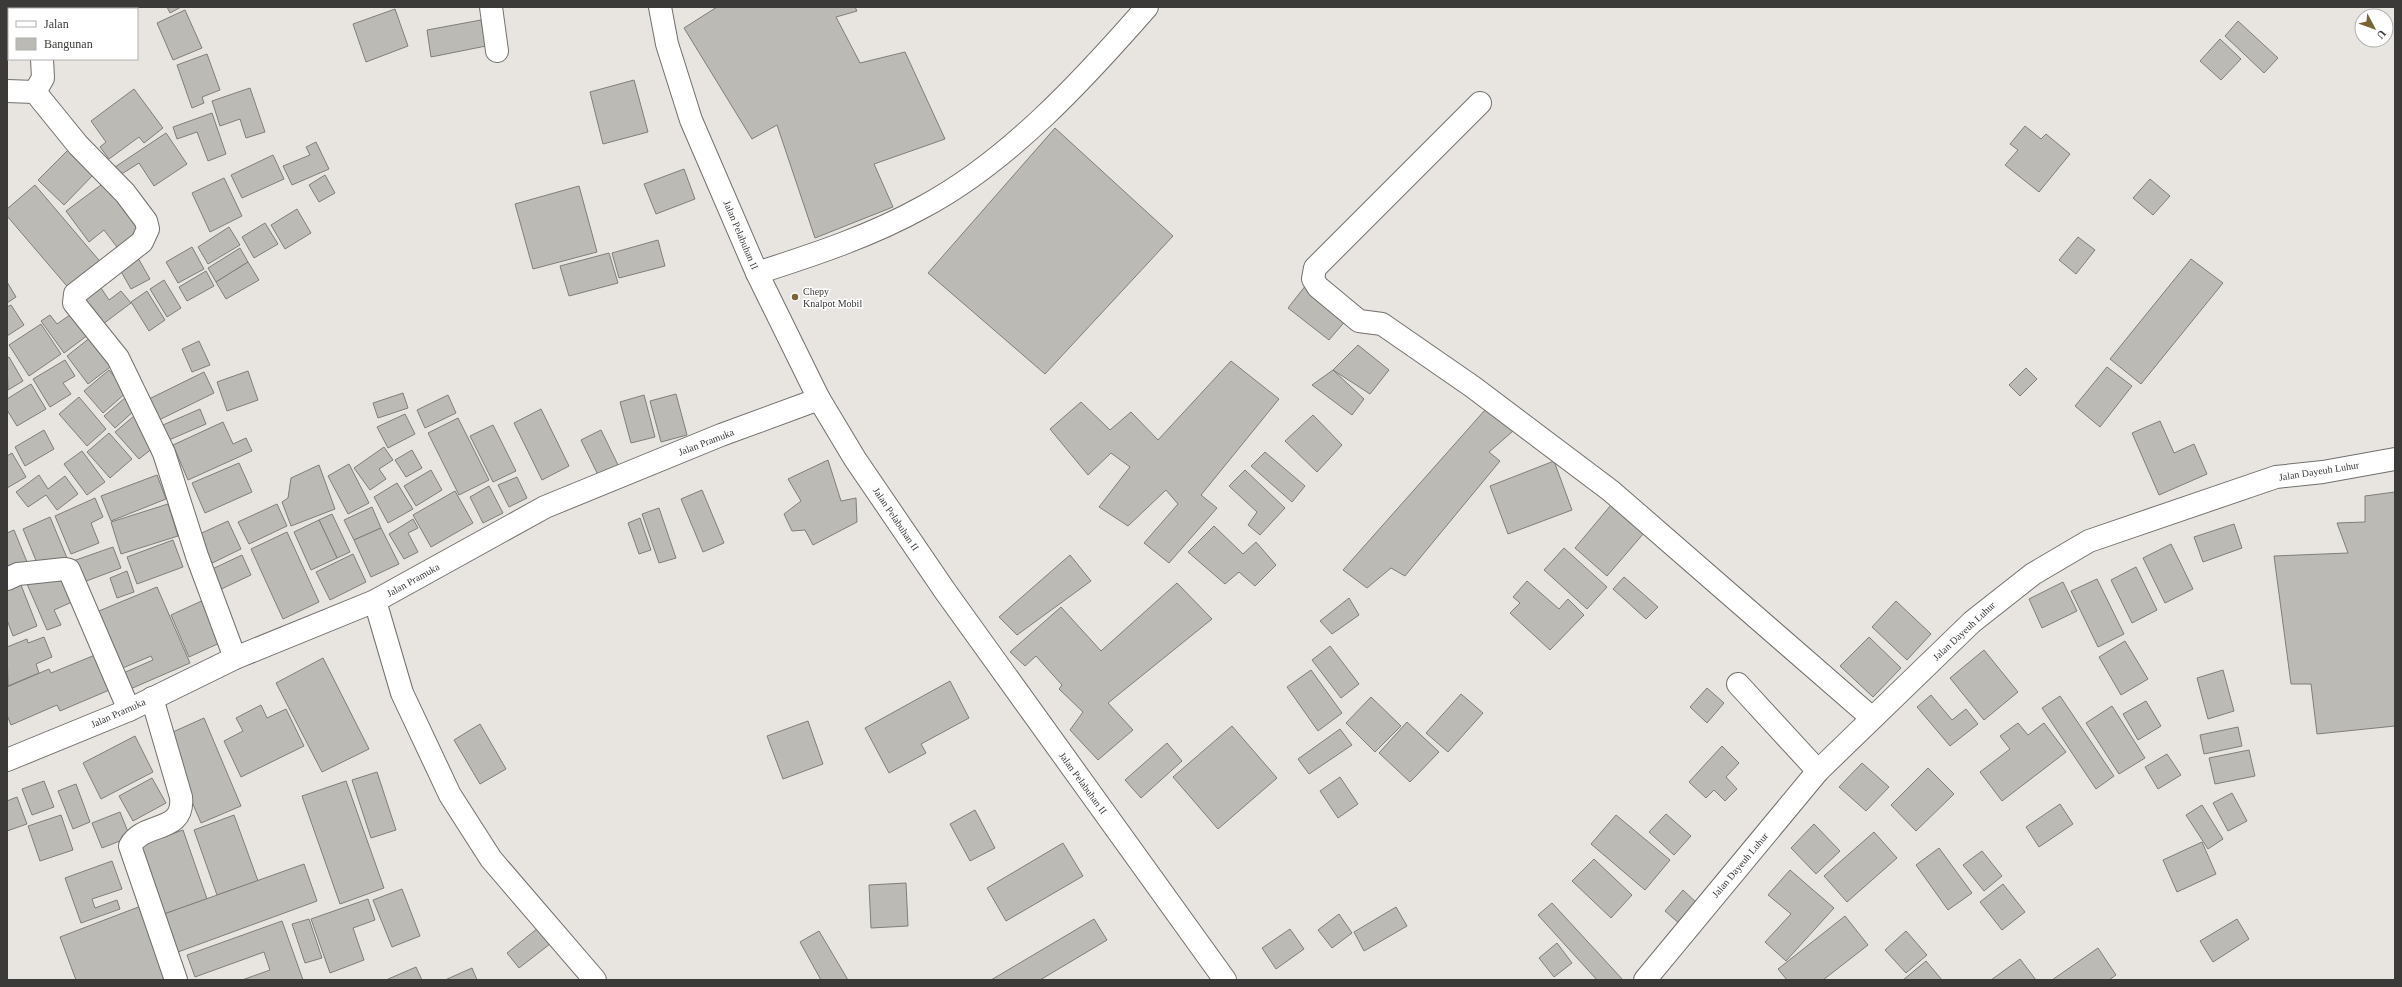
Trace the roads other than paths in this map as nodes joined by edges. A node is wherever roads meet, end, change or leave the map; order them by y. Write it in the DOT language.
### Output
graph roads {
  1 [pos="491,7"];
  2 [pos="660,7"];
  3 [pos="1147,7"];
  4 [pos="498,51"];
  5 [pos="42,60"];
  6 [pos="7,91"];
  7 [pos="35,92"];
  8 [pos="1480,103"];
  9 [pos="757,273"];
  10 [pos="819,399"];
  11 [pos="2395,459"];
  12 [pos="7,579"];
  13 [pos="375,601"];
  14 [pos="235,658"];
  15 [pos="1738,684"];
  16 [pos="152,698"];
  17 [pos="129,710"];
  18 [pos="1872,718"];
  19 [pos="7,760"];
  20 [pos="1818,771"];
  21 [pos="176,980"];
  22 [pos="596,980"];
  23 [pos="1225,980"];
  24 [pos="1646,980"];
  1 -- 4 [label="street"];
  2 -- 9 [label="street, Jalan Pelabuhan II"];
  3 -- 9 [label="street"];
  5 -- 7 [label="street"];
  6 -- 7 [label="street"];
  7 -- 14 [label="street"];
  8 -- 18 [label="street"];
  9 -- 10 [label="street, Jalan Pelabuhan II"];
  10 -- 13 [label="street, Jalan Pramuka"];
  10 -- 23 [label="street, Jalan Pelabuhan II"];
  11 -- 18 [label="street, Jalan Dayeuh Luhur"];
  12 -- 17 [label="street"];
  13 -- 14 [label="street, Jalan Pramuka"];
  13 -- 22 [label="street"];
  14 -- 16 [label="street, Jalan Pramuka"];
  15 -- 20 [label="street"];
  16 -- 17 [label="street, Jalan Pramuka"];
  16 -- 21 [label="street"];
  17 -- 19 [label="street, Jalan Pramuka"];
  18 -- 20 [label="street, Jalan Dayeuh Luhur"];
  20 -- 24 [label="street, Jalan Dayeuh Luhur"];
}
